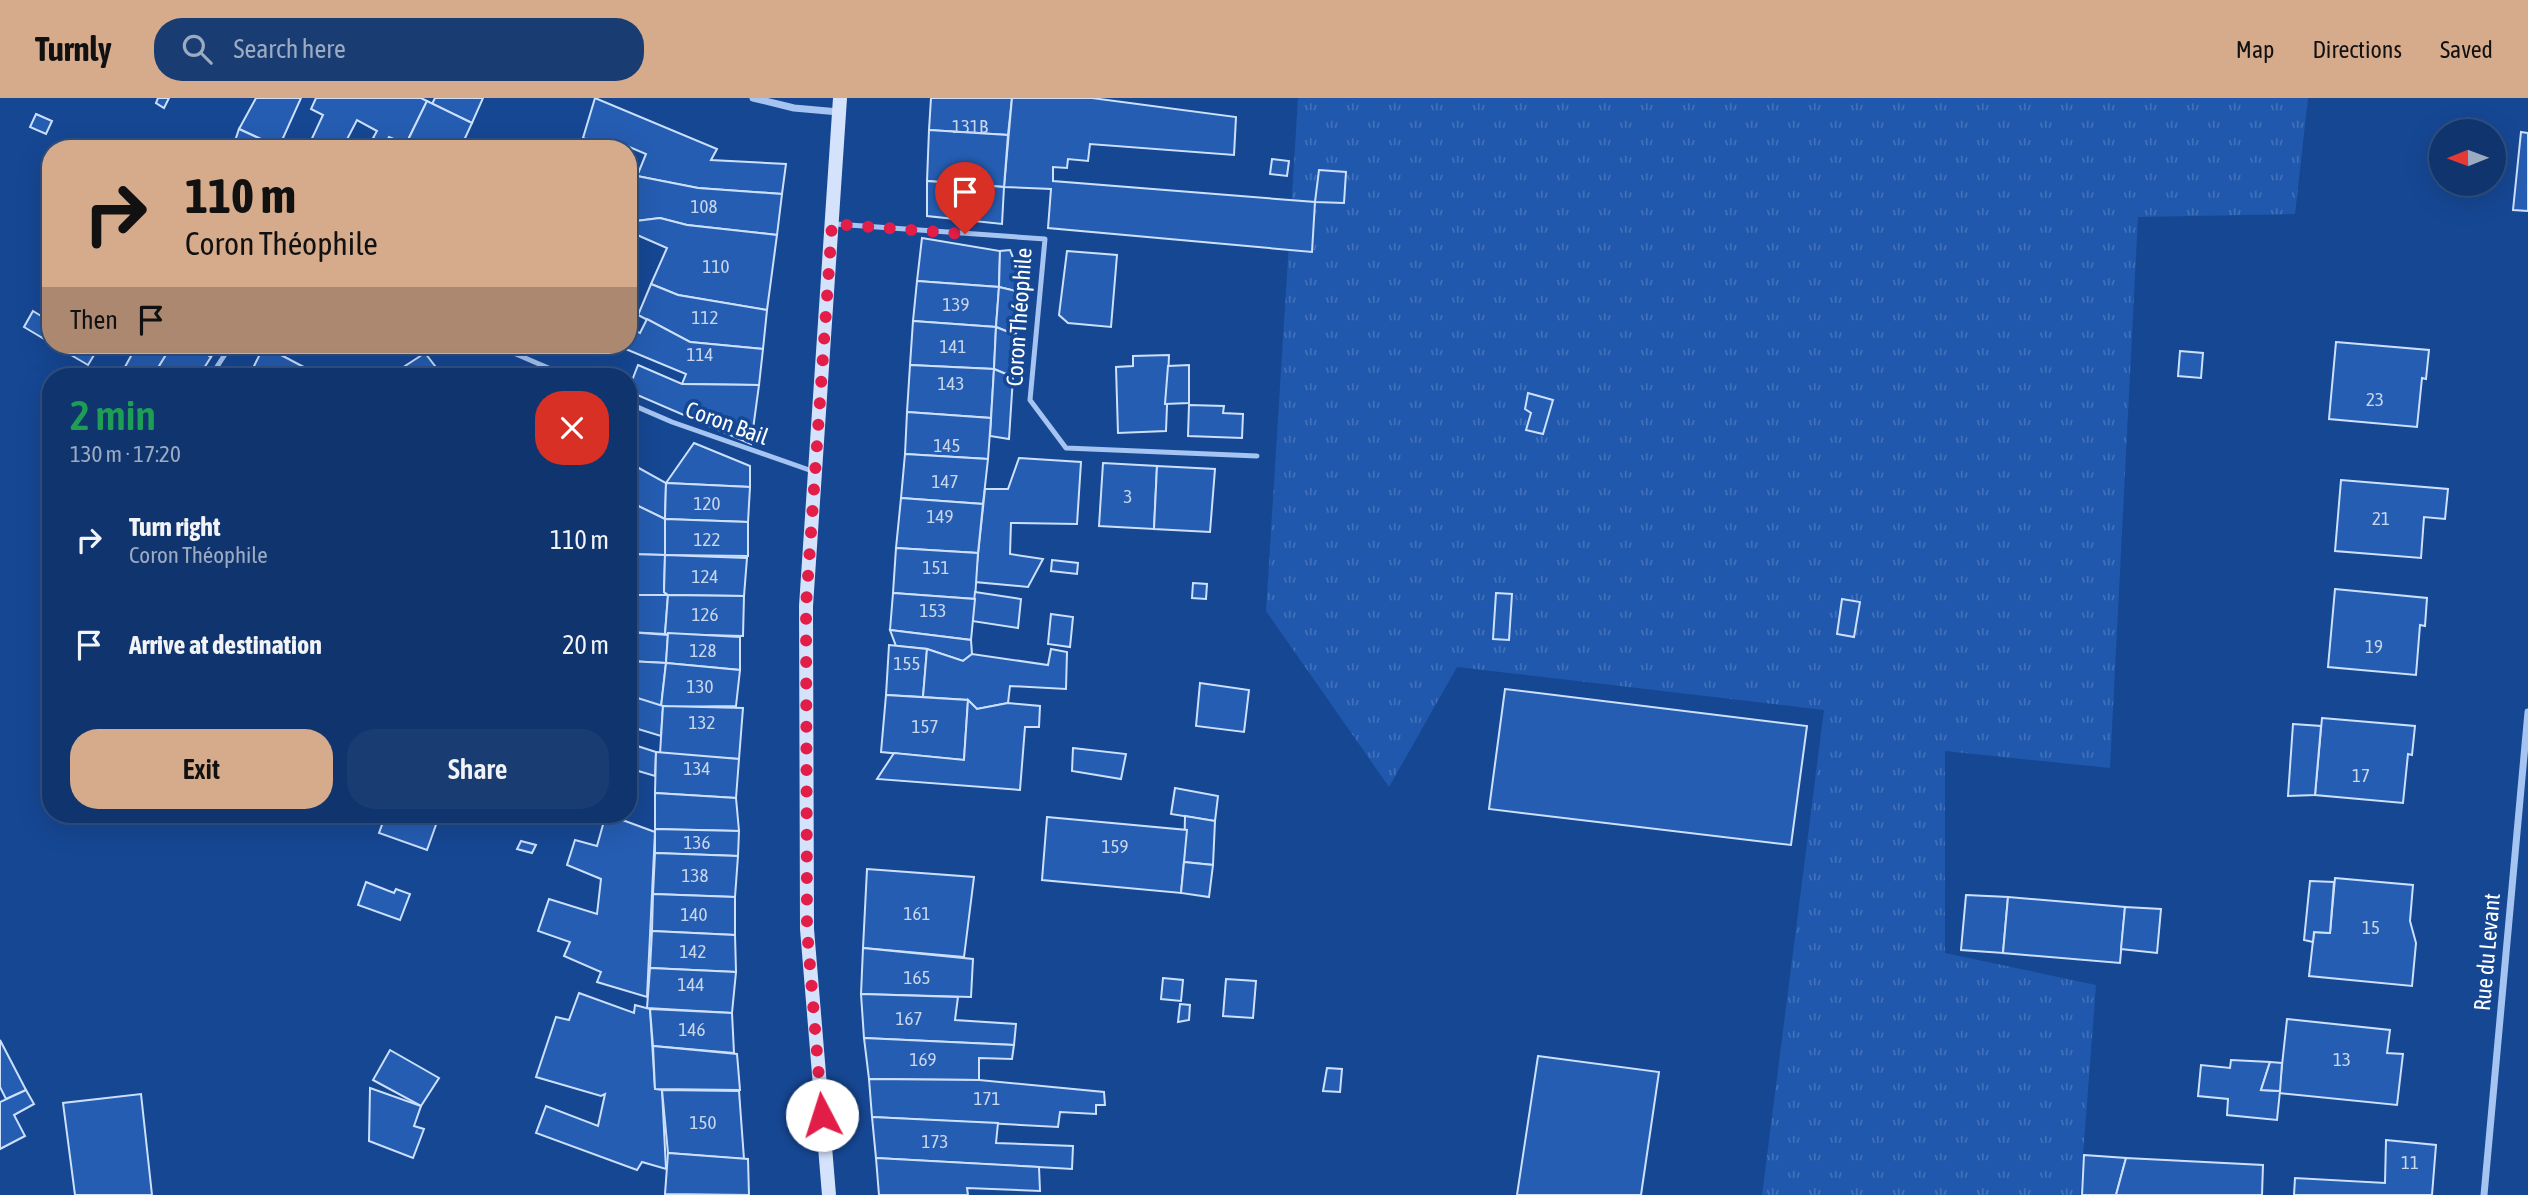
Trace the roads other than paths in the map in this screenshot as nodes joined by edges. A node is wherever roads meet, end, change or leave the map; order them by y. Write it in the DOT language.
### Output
graph roads {
  1 [pos="753,98"];
  2 [pos="839,105"];
  3 [pos="832,224"];
  4 [pos="516,354"];
  5 [pos="548,368"];
  6 [pos="637,407"];
  7 [pos="1257,456"];
  8 [pos="815,472"];
  9 [pos="2528,712"];
  10 [pos="829,1195"];
  11 [pos="2484,1195"];
  1 -- 2 [label="street"];
  2 -- 3 [label="street"];
  3 -- 7 [label="lane, Coron Théophile"];
  3 -- 8 [label="street"];
  4 -- 5 [label="lane"];
  6 -- 8 [label="lane, Coron Bail"];
  8 -- 10 [label="street"];
  9 -- 11 [label="street, Rue du Levant"];
}
